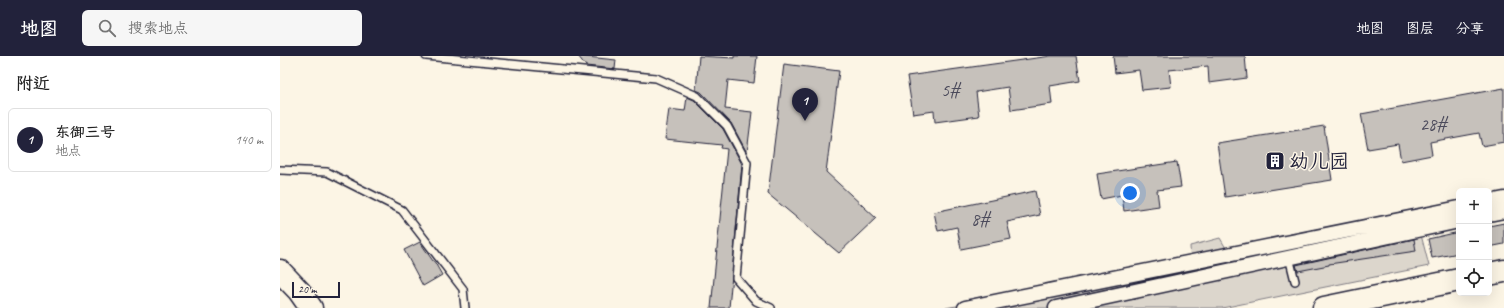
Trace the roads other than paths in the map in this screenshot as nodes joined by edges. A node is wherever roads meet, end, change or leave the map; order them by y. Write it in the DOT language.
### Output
graph roads {
  1 [pos="426,56"];
  2 [pos="280,170"];
  3 [pos="1504,199"];
  4 [pos="1492,201"];
  5 [pos="1456,209"];
  6 [pos="1504,211"];
  7 [pos="1492,213"];
  8 [pos="1456,222"];
  9 [pos="1289,257"];
  10 [pos="280,271"];
  11 [pos="1504,271"];
  12 [pos="1492,273"];
  13 [pos="1295,281"];
  14 [pos="1450,282"];
  15 [pos="311,308"];
  16 [pos="465,308"];
  17 [pos="771,308"];
  18 [pos="965,308"];
  19 [pos="1056,308"];
  20 [pos="1324,308"];
  1 -- 17 [label="lane"];
  2 -- 16 [label="lane"];
  3 -- 4 [label="street"];
  5 -- 18 [label="street"];
  6 -- 7 [label="street"];
  8 -- 9 [label="street"];
  9 -- 13 [label="lane"];
  9 -- 19 [label="street"];
  10 -- 15 [label="highway"];
  11 -- 12 [label="highway"];
  14 -- 20 [label="highway"];
}
